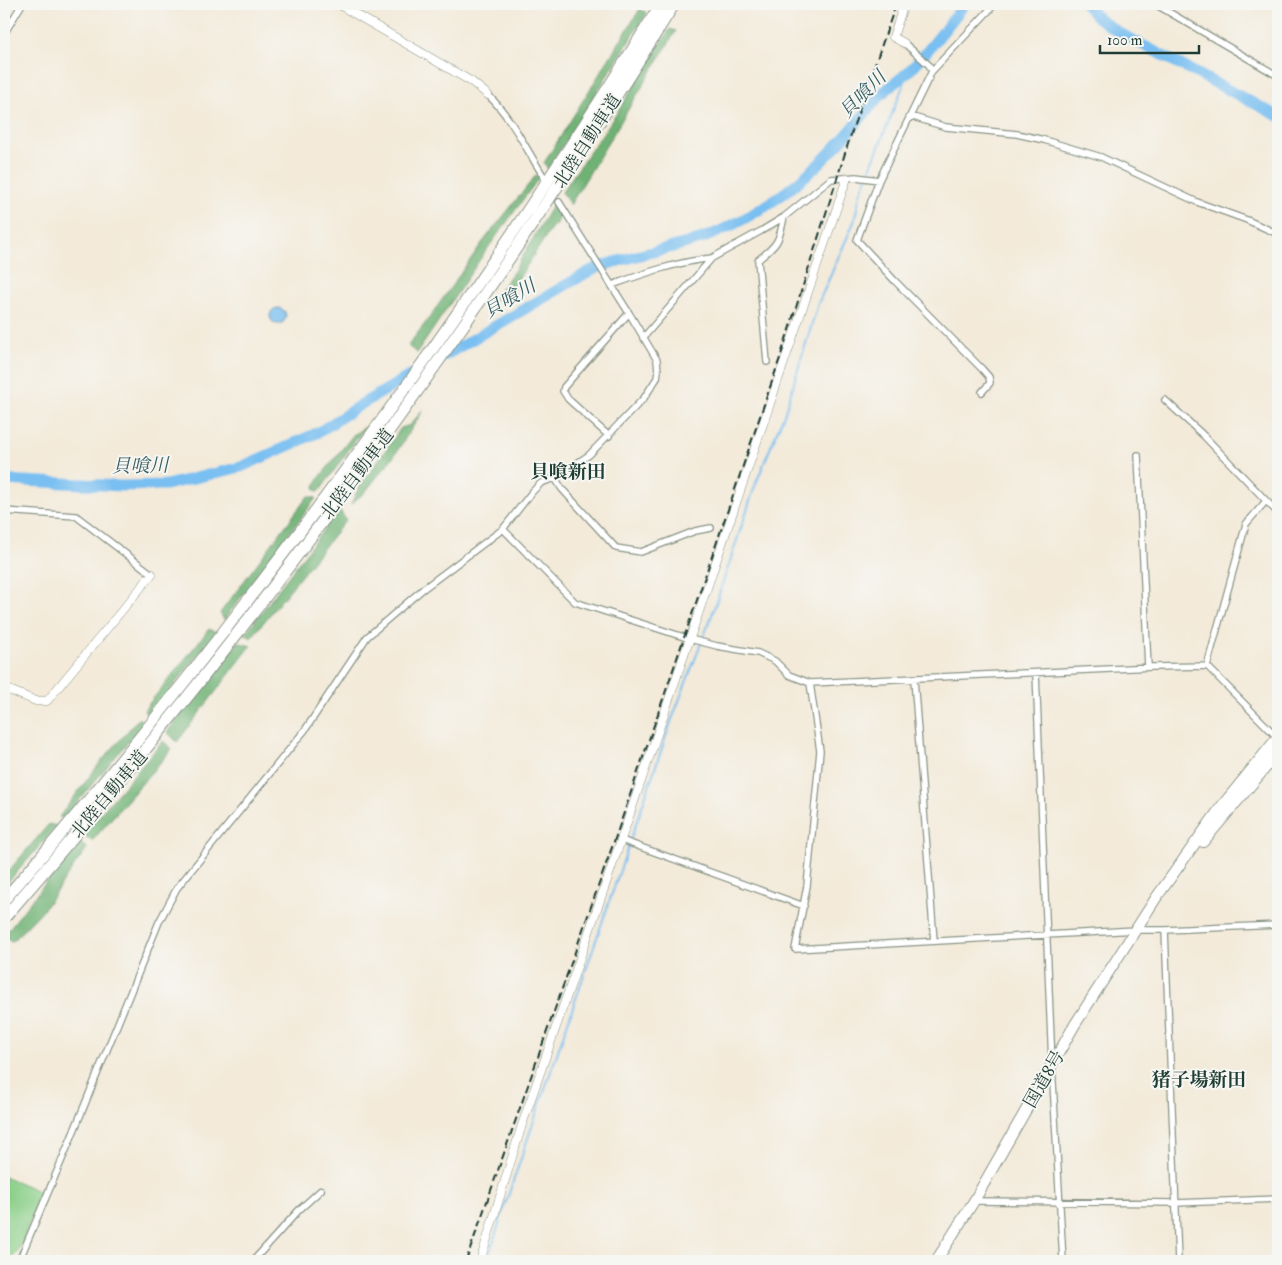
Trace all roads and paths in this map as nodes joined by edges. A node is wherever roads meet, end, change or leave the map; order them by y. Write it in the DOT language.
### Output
graph roads {
  1 [pos="22,4"];
  2 [pos="338,4"];
  3 [pos="661,4"];
  4 [pos="674,4"];
  5 [pos="904,4"];
  6 [pos="995,4"];
  7 [pos="1155,4"];
  8 [pos="4,34"];
  9 [pos="904,43"];
  10 [pos="931,68"];
  11 [pos="1278,76"];
  12 [pos="488,95"];
  13 [pos="910,116"];
  14 [pos="544,177"];
  15 [pos="846,178"];
  16 [pos="877,179"];
  17 [pos="559,202"];
  18 [pos="784,217"];
  19 [pos="1278,234"];
  20 [pos="712,258"];
  21 [pos="611,284"];
  22 [pos="629,313"];
  23 [pos="643,338"];
  24 [pos="767,362"];
  25 [pos="982,392"];
  26 [pos="1165,400"];
  27 [pos="609,436"];
  28 [pos="1138,454"];
  29 [pos="555,478"];
  30 [pos="1266,501"];
  31 [pos="4,511"];
  32 [pos="1278,513"];
  33 [pos="711,528"];
  34 [pos="503,529"];
  35 [pos="152,574"];
  36 [pos="690,639"];
  37 [pos="1207,666"];
  38 [pos="1148,667"];
  39 [pos="1036,673"];
  40 [pos="914,679"];
  41 [pos="810,683"];
  42 [pos="4,688"];
  43 [pos="1278,738"];
  44 [pos="1278,753"];
  45 [pos="624,840"];
  46 [pos="1156,898"];
  47 [pos="4,900"];
  48 [pos="804,906"];
  49 [pos="4,918"];
  50 [pos="1278,925"];
  51 [pos="1136,930"];
  52 [pos="1165,930"];
  53 [pos="1047,936"];
  54 [pos="934,941"];
  55 [pos="1278,943"];
  56 [pos="1052,1064"];
  57 [pos="321,1190"];
  58 [pos="1278,1199"];
  59 [pos="974,1201"];
  60 [pos="1061,1201"];
  61 [pos="1176,1203"];
  62 [pos="484,1258"];
  63 [pos="938,1260"];
  64 [pos="19,1261"];
  65 [pos="253,1261"];
  66 [pos="1063,1261"];
  67 [pos="1178,1261"];
  1 -- 8 [label="street"];
  2 -- 12 [label="street"];
  3 -- 47 [label="highway, 北陸自動車道"];
  4 -- 49 [label="highway, 北陸自動車道"];
  5 -- 9 [label="street"];
  6 -- 10 [label="street"];
  7 -- 11 [label="street"];
  9 -- 10 [label="street"];
  10 -- 13 [label="street"];
  12 -- 14 [label="street"];
  13 -- 16 [label="street"];
  13 -- 19 [label="street"];
  15 -- 16 [label="street"];
  15 -- 18 [label="street"];
  15 -- 36 [label="street"];
  16 -- 25 [label="street"];
  17 -- 21 [label="street"];
  18 -- 20 [label="street"];
  18 -- 24 [label="street"];
  20 -- 21 [label="street"];
  20 -- 23 [label="street"];
  21 -- 22 [label="street"];
  22 -- 23 [label="street"];
  22 -- 27 [label="street"];
  23 -- 27 [label="street"];
  26 -- 30 [label="street"];
  27 -- 29 [label="street"];
  28 -- 38 [label="street"];
  29 -- 33 [label="street"];
  29 -- 34 [label="street"];
  30 -- 32 [label="street"];
  30 -- 37 [label="street"];
  31 -- 35 [label="street"];
  34 -- 36 [label="street"];
  34 -- 64 [label="street"];
  35 -- 42 [label="street"];
  36 -- 41 [label="street"];
  36 -- 45 [label="street"];
  37 -- 38 [label="street"];
  37 -- 43 [label="street"];
  38 -- 39 [label="street"];
  39 -- 40 [label="street"];
  39 -- 53 [label="street"];
  40 -- 41 [label="street"];
  40 -- 54 [label="street"];
  41 -- 48 [label="street"];
  43 -- 46 [label="highway, 国道8号"];
  44 -- 46 [label="highway, 国道8号"];
  45 -- 48 [label="street"];
  45 -- 62 [label="street"];
  46 -- 51 [label="highway, 国道8号"];
  48 -- 54 [label="street"];
  50 -- 52 [label="street"];
  50 -- 55 [label="street"];
  51 -- 52 [label="street"];
  51 -- 53 [label="street"];
  51 -- 56 [label="highway, 国道8号"];
  52 -- 61 [label="street"];
  53 -- 54 [label="street"];
  53 -- 56 [label="street"];
  56 -- 59 [label="highway, 国道8号"];
  56 -- 60 [label="street"];
  57 -- 65 [label="street"];
  58 -- 61 [label="street"];
  59 -- 60 [label="street"];
  59 -- 63 [label="highway, 国道8号"];
  60 -- 61 [label="street"];
  60 -- 66 [label="street"];
  61 -- 67 [label="street"];
}
